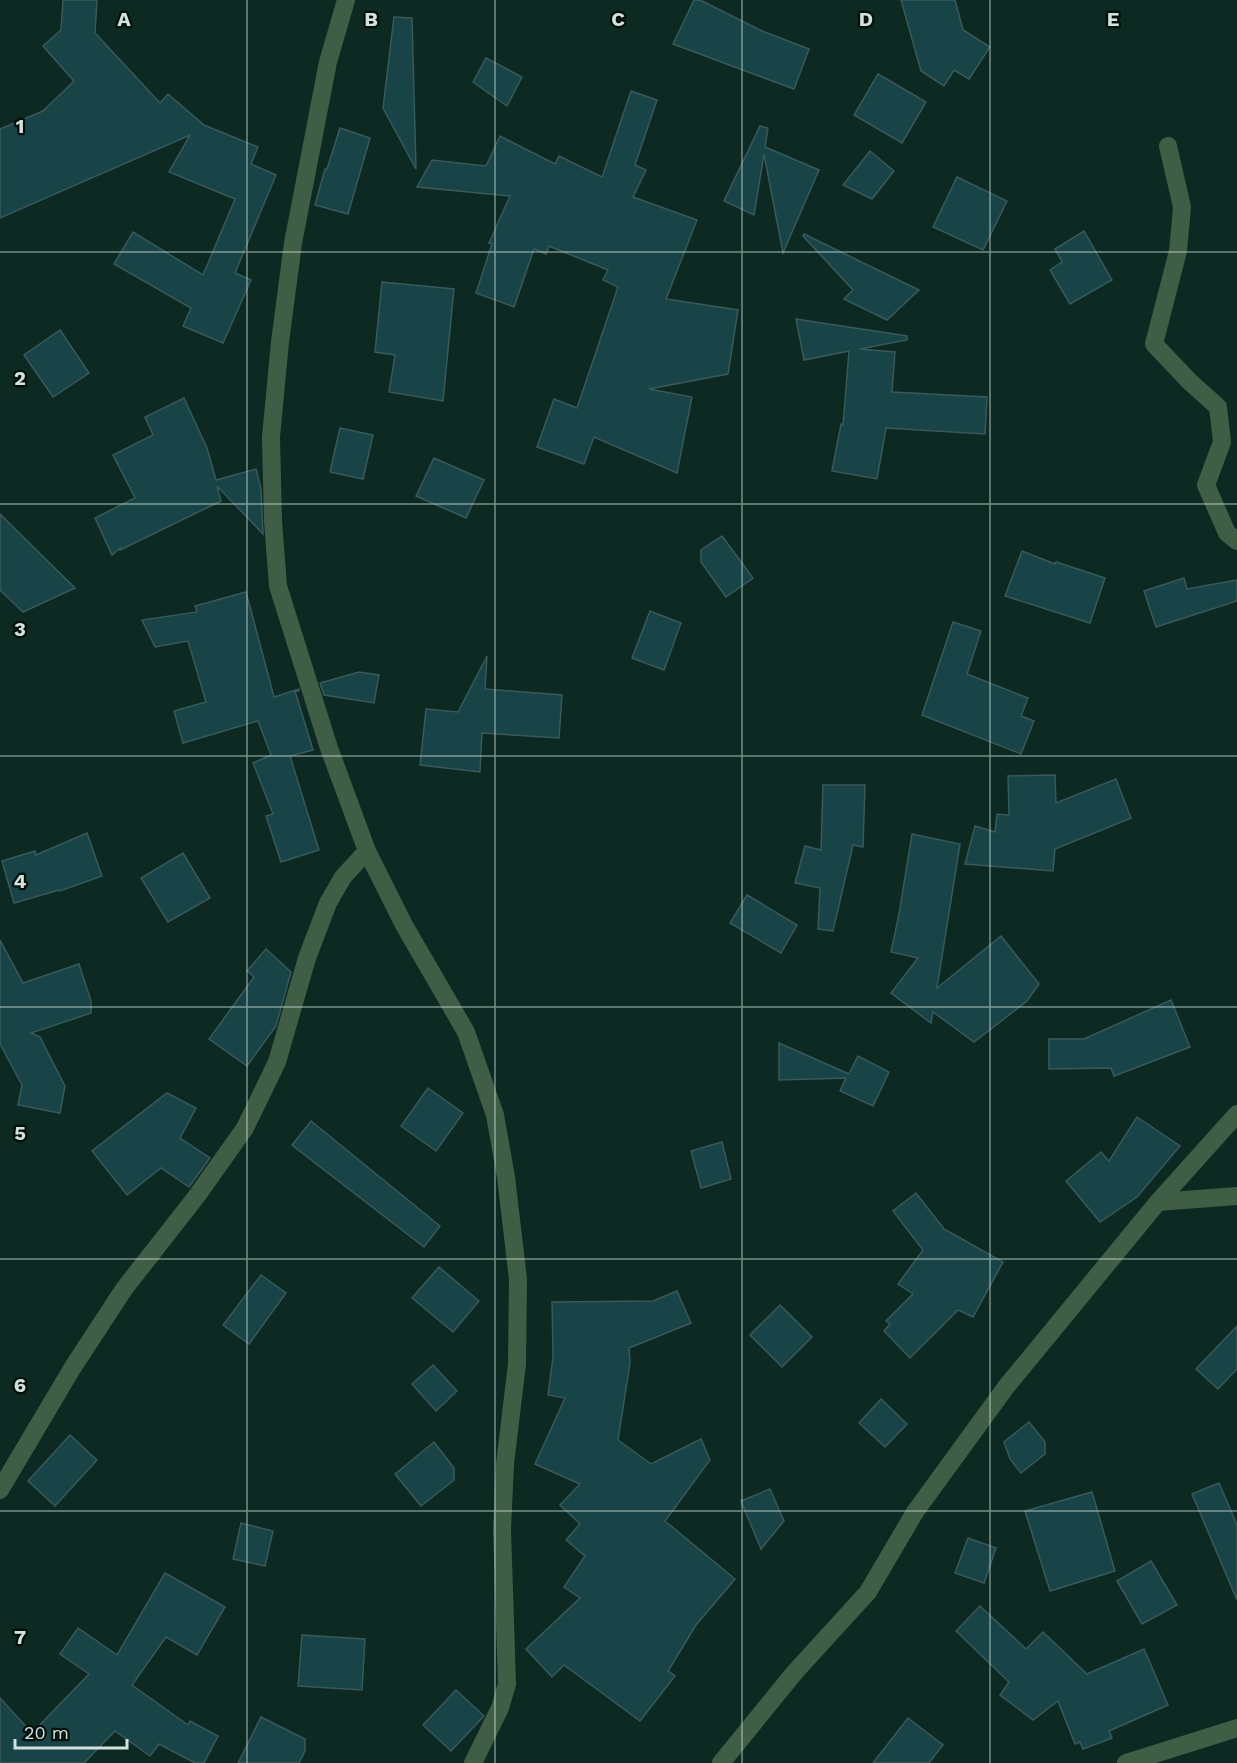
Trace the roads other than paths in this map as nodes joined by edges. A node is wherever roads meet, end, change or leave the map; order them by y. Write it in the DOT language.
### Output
graph roads {
  1 [pos="346,0"];
  2 [pos="1168,146"];
  3 [pos="1237,541"];
  4 [pos="368,851"];
  5 [pos="1237,1114"];
  6 [pos="1237,1196"];
  7 [pos="1158,1202"];
  8 [pos="0,1490"];
  9 [pos="1237,1728"];
  10 [pos="473,1763"];
  11 [pos="721,1763"];
  12 [pos="1126,1763"];
  1 -- 4 [label="street"];
  2 -- 3 [label="street"];
  4 -- 8 [label="street"];
  4 -- 10 [label="street"];
  5 -- 7 [label="street"];
  6 -- 7 [label="street"];
  7 -- 11 [label="street"];
  9 -- 12 [label="street"];
}
